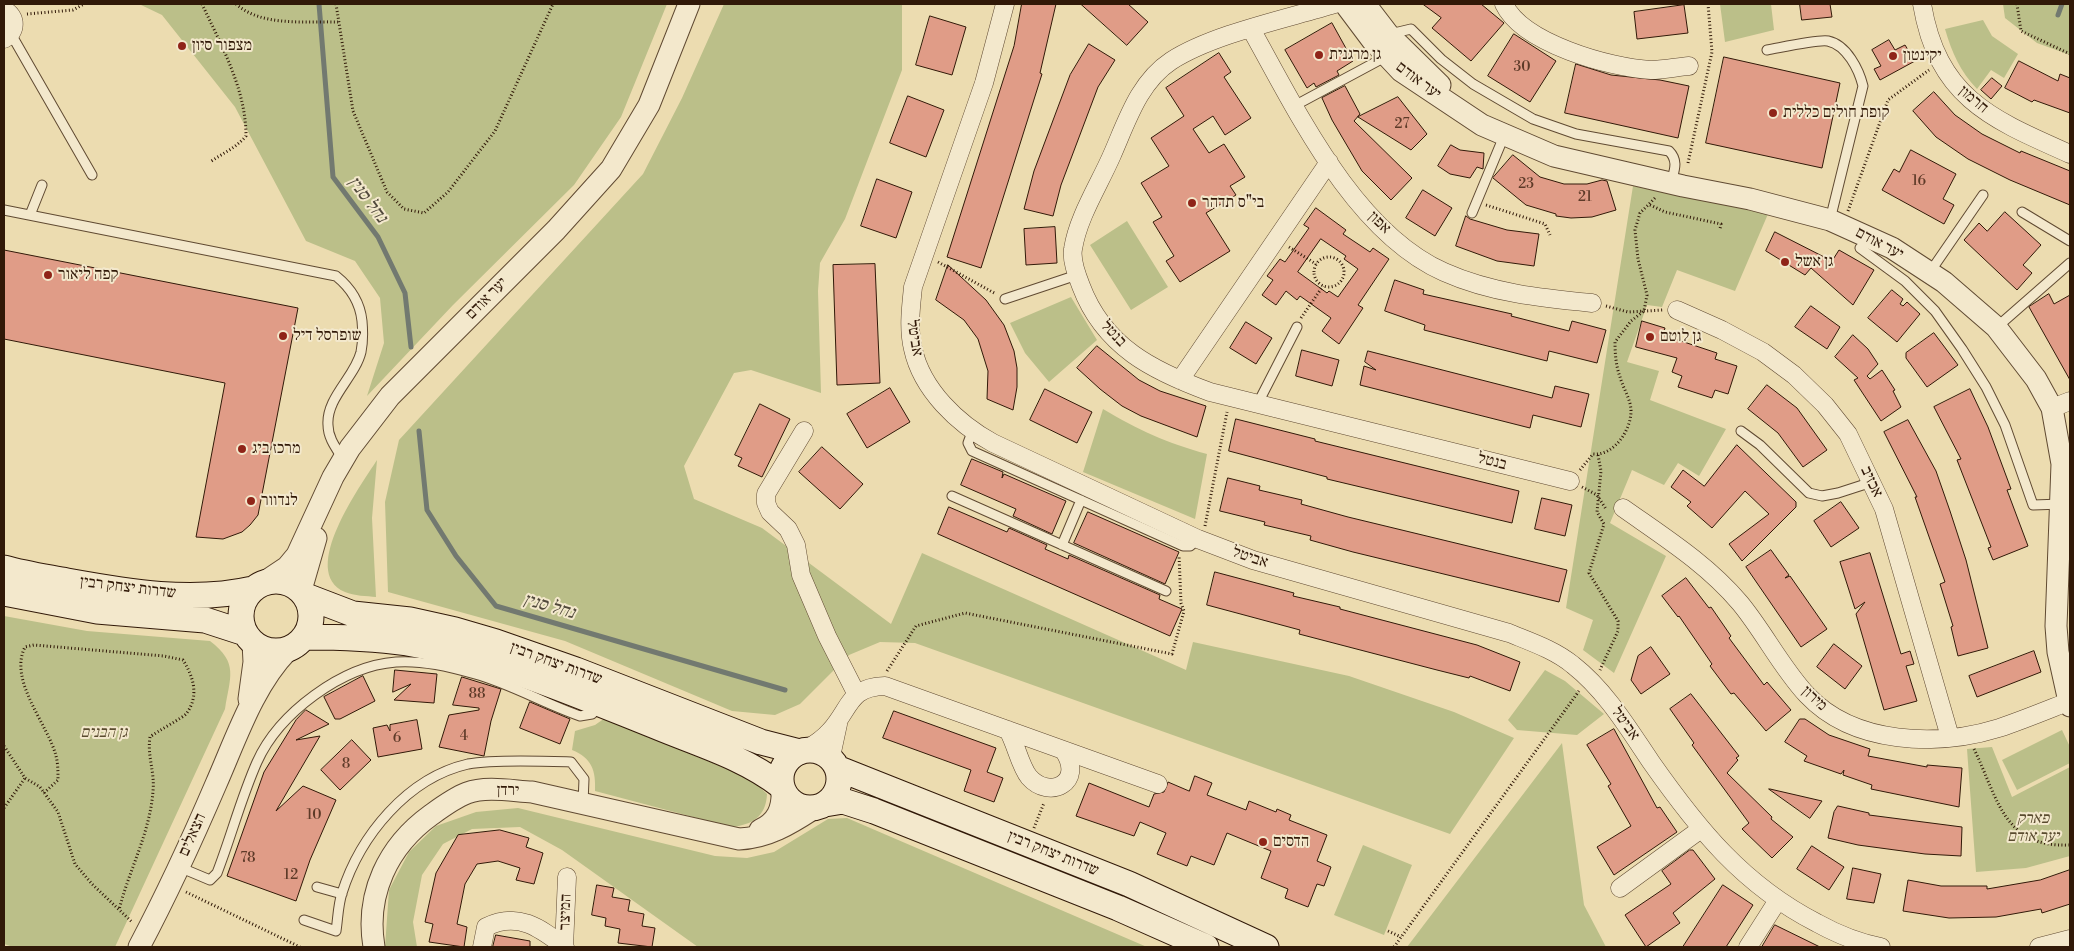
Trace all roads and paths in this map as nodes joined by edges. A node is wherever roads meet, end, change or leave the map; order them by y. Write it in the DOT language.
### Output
graph roads {
  1 [pos="84,4"];
  2 [pos="202,4"];
  3 [pos="236,4"];
  4 [pos="336,4"];
  5 [pos="554,4"];
  6 [pos="688,4"];
  7 [pos="702,4"];
  8 [pos="1006,4"];
  9 [pos="1335,4"];
  10 [pos="1345,4"];
  11 [pos="1365,4"];
  12 [pos="1504,4"];
  13 [pos="1708,4"];
  14 [pos="1922,4"];
  15 [pos="2017,4"];
  16 [pos="8,12"];
  17 [pos="338,22"];
  18 [pos="1251,29"];
  19 [pos="1388,34"];
  20 [pos="7,36"];
  21 [pos="1766,50"];
  22 [pos="2070,54"];
  23 [pos="1387,56"];
  24 [pos="1940,63"];
  25 [pos="1689,66"];
  26 [pos="1294,106"];
  27 [pos="1482,124"];
  28 [pos="1504,136"];
  29 [pos="2070,154"];
  30 [pos="210,162"];
  31 [pos="1329,162"];
  32 [pos="92,175"];
  33 [pos="1670,183"];
  34 [pos="42,185"];
  35 [pos="1983,195"];
  36 [pos="1650,205"];
  37 [pos="4,210"];
  38 [pos="1500,212"];
  39 [pos="2022,212"];
  40 [pos="1472,213"];
  41 [pos="30,215"];
  42 [pos="1836,222"];
  43 [pos="1720,229"];
  44 [pos="1550,235"];
  45 [pos="1277,239"];
  46 [pos="2070,241"];
  47 [pos="1860,248"];
  48 [pos="923,253"];
  49 [pos="2070,263"];
  50 [pos="1316,264"];
  51 [pos="1917,273"];
  52 [pos="1077,275"];
  53 [pos="1324,286"];
  54 [pos="1006,299"];
  55 [pos="1592,303"];
  56 [pos="1644,310"];
  57 [pos="1676,310"];
  58 [pos="1297,327"];
  59 [pos="1996,327"];
  60 [pos="1180,380"];
  61 [pos="1230,396"];
  62 [pos="1258,403"];
  63 [pos="2061,405"];
  64 [pos="804,431"];
  65 [pos="1741,431"];
  66 [pos="972,432"];
  67 [pos="1598,455"];
  68 [pos="344,459"];
  69 [pos="1570,481"];
  70 [pos="1872,482"];
  71 [pos="1597,494"];
  72 [pos="952,496"];
  73 [pos="1082,500"];
  74 [pos="2062,504"];
  75 [pos="1615,510"];
  76 [pos="1196,542"];
  77 [pos="1062,545"];
  78 [pos="4,568"];
  79 [pos="2058,582"];
  80 [pos="260,585"];
  81 [pos="1166,591"];
  82 [pos="4,593"];
  83 [pos="303,593"];
  84 [pos="249,638"];
  85 [pos="2070,639"];
  86 [pos="296,643"];
  87 [pos="1591,681"];
  88 [pos="877,686"];
  89 [pos="856,693"];
  90 [pos="2070,703"];
  91 [pos="601,705"];
  92 [pos="840,718"];
  93 [pos="244,721"];
  94 [pos="1008,730"];
  95 [pos="1959,736"];
  96 [pos="4,746"];
  97 [pos="802,751"];
  98 [pos="1064,751"];
  99 [pos="835,764"];
  100 [pos="26,778"];
  101 [pos="1158,784"];
  102 [pos="782,788"];
  103 [pos="1049,788"];
  104 [pos="44,793"];
  105 [pos="583,804"];
  106 [pos="819,806"];
  107 [pos="4,808"];
  108 [pos="1701,829"];
  109 [pos="739,839"];
  110 [pos="1028,843"];
  111 [pos="2070,845"];
  112 [pos="175,876"];
  113 [pos="567,877"];
  114 [pos="317,887"];
  115 [pos="1620,888"];
  116 [pos="342,894"];
  117 [pos="1778,900"];
  118 [pos="119,910"];
  119 [pos="304,920"];
  120 [pos="1388,930"];
  121 [pos="1401,937"];
  122 [pos="2070,939"];
  123 [pos="143,940"];
  124 [pos="1857,944"];
  125 [pos="293,946"];
  126 [pos="300,947"];
  127 [pos="374,947"];
  128 [pos="482,947"];
  129 [pos="565,947"];
  130 [pos="1206,947"];
  131 [pos="1266,947"];
  132 [pos="1394,947"];
  133 [pos="1748,947"];
  134 [pos="1881,947"];
  135 [pos="2044,947"];
  1 -- 16 [label="path"];
  2 -- 30 [label="path"];
  3 -- 17 [label="path"];
  4 -- 17 [label="path"];
  5 -- 17 [label="path"];
  6 -- 68 [label="street, יער אודם"];
  7 -- 83 [label="street, יער אודם"];
  8 -- 48 [label="street, אביטל"];
  9 -- 18 [label="street, בנטל"];
  10 -- 23 [label="street, יער אודם"];
  11 -- 19 [label="street, יער אודם"];
  12 -- 25 [label="street"];
  13 -- 33 [label="path"];
  14 -- 24 [label="street, חרמון"];
  15 -- 22 [label="path"];
  16 -- 20 [label="street"];
  18 -- 26 [label="street, אפון"];
  18 -- 52 [label="street, בנטל"];
  19 -- 27 [label="street, יער אודם"];
  19 -- 33 [label="lane"];
  20 -- 32 [label="lane"];
  21 -- 42 [label="lane"];
  23 -- 26 [label="lane"];
  23 -- 27 [label="street, יער אודם"];
  24 -- 29 [label="street, חרמון"];
  24 -- 42 [label="path"];
  26 -- 31 [label="street, אפון"];
  27 -- 28 [label="street, יער אודם"];
  28 -- 33 [label="street, יער אודם"];
  28 -- 40 [label="lane"];
  31 -- 45 [label="street"];
  31 -- 55 [label="street, אפון"];
  33 -- 36 [label="path"];
  33 -- 42 [label="street, יער אודם"];
  34 -- 41 [label="lane"];
  35 -- 51 [label="lane"];
  36 -- 43 [label="path"];
  36 -- 56 [label="path"];
  37 -- 41 [label="lane"];
  38 -- 44 [label="path"];
  39 -- 46 [label="lane"];
  41 -- 68 [label="lane"];
  42 -- 51 [label="street, יער אודם"];
  45 -- 50 [label="path"];
  45 -- 60 [label="street"];
  47 -- 51 [label="lane"];
  48 -- 54 [label="path"];
  48 -- 66 [label="street, אביטל"];
  49 -- 59 [label="lane"];
  50 -- 53 [label="path"];
  50 -- 53 [label="path"];
  51 -- 59 [label="street, יער אודם"];
  51 -- 74 [label="lane"];
  52 -- 54 [label="lane"];
  52 -- 60 [label="street, בנטל"];
  53 -- 58 [label="path"];
  55 -- 56 [label="path"];
  56 -- 57 [label="path"];
  56 -- 67 [label="path"];
  57 -- 70 [label="street, אכזיב"];
  58 -- 62 [label="lane"];
  59 -- 63 [label="street, יער אודם"];
  60 -- 61 [label="street, בנטל"];
  61 -- 62 [label="street, בנטל"];
  61 -- 76 [label="path"];
  62 -- 69 [label="street, בנטל"];
  63 -- 74 [label="street, יער אודם"];
  64 -- 89 [label="street"];
  65 -- 70 [label="lane"];
  66 -- 73 [label="lane"];
  66 -- 76 [label="street, אביטל"];
  67 -- 69 [label="path"];
  67 -- 71 [label="path"];
  68 -- 80 [label="street, יער אודם"];
  69 -- 71 [label="path"];
  70 -- 95 [label="street, אכזיב"];
  71 -- 75 [label="path"];
  71 -- 87 [label="path"];
  72 -- 77 [label="lane"];
  73 -- 76 [label="lane"];
  73 -- 77 [label="lane"];
  74 -- 79 [label="street, יער אודם"];
  75 -- 95 [label="street, מירון"];
  76 -- 87 [label="street, אביטל"];
  76 -- 88 [label="path"];
  77 -- 81 [label="lane"];
  78 -- 80 [label="main road, שדרות יצחק רבין"];
  79 -- 85 [label="street, יער אודם"];
  79 -- 90 [label="street, יער אודם"];
  80 -- 83 [label="main road"];
  80 -- 84 [label="main road"];
  82 -- 84 [label="main road, שדרות יצחק רבין"];
  83 -- 86 [label="main road"];
  83 -- 97 [label="main road, שדרות יצחק רבין"];
  84 -- 86 [label="main road"];
  84 -- 93 [label="street, הצאלים"];
  86 -- 91 [label="main road, שדרות יצחק רבין"];
  86 -- 93 [label="street, הצאלים"];
  87 -- 108 [label="street, אביטל"];
  87 -- 121 [label="path"];
  88 -- 89 [label="street"];
  88 -- 94 [label="street"];
  89 -- 92 [label="street"];
  90 -- 95 [label="street, מירון"];
  91 -- 102 [label="main road, שדרות יצחק רבין"];
  91 -- 112 [label="lane"];
  92 -- 97 [label="street"];
  92 -- 99 [label="street"];
  93 -- 112 [label="street, הצאלים"];
  94 -- 98 [label="street"];
  94 -- 103 [label="street"];
  95 -- 111 [label="path"];
  96 -- 100 [label="path"];
  97 -- 99 [label="main road"];
  97 -- 102 [label="main road"];
  98 -- 101 [label="street"];
  98 -- 103 [label="street"];
  99 -- 106 [label="main road"];
  99 -- 110 [label="main road, שדרות יצחק רבין"];
  100 -- 104 [label="path"];
  100 -- 107 [label="path"];
  102 -- 106 [label="main road"];
  102 -- 109 [label="street"];
  103 -- 110 [label="path"];
  104 -- 118 [label="path"];
  104 -- 118 [label="path"];
  105 -- 109 [label="street, ירדן"];
  105 -- 116 [label="lane"];
  105 -- 127 [label="street, ירדן"];
  106 -- 109 [label="street, ירדן"];
  106 -- 130 [label="main road, שדרות יצחק רבין"];
  108 -- 115 [label="street"];
  108 -- 117 [label="street, אביטל"];
  110 -- 131 [label="main road, שדרות יצחק רבין"];
  112 -- 123 [label="street, הצאלים"];
  112 -- 125 [label="path"];
  113 -- 129 [label="street, המיצר"];
  114 -- 116 [label="lane"];
  116 -- 119 [label="lane"];
  117 -- 124 [label="street, אביטל"];
  117 -- 133 [label="street"];
  118 -- 123 [label="path"];
  120 -- 121 [label="path"];
  121 -- 132 [label="path"];
  122 -- 135 [label="street"];
  124 -- 134 [label="street, אביטל"];
  125 -- 126 [label="path"];
  128 -- 129 [label="street, המיצר"];
}
